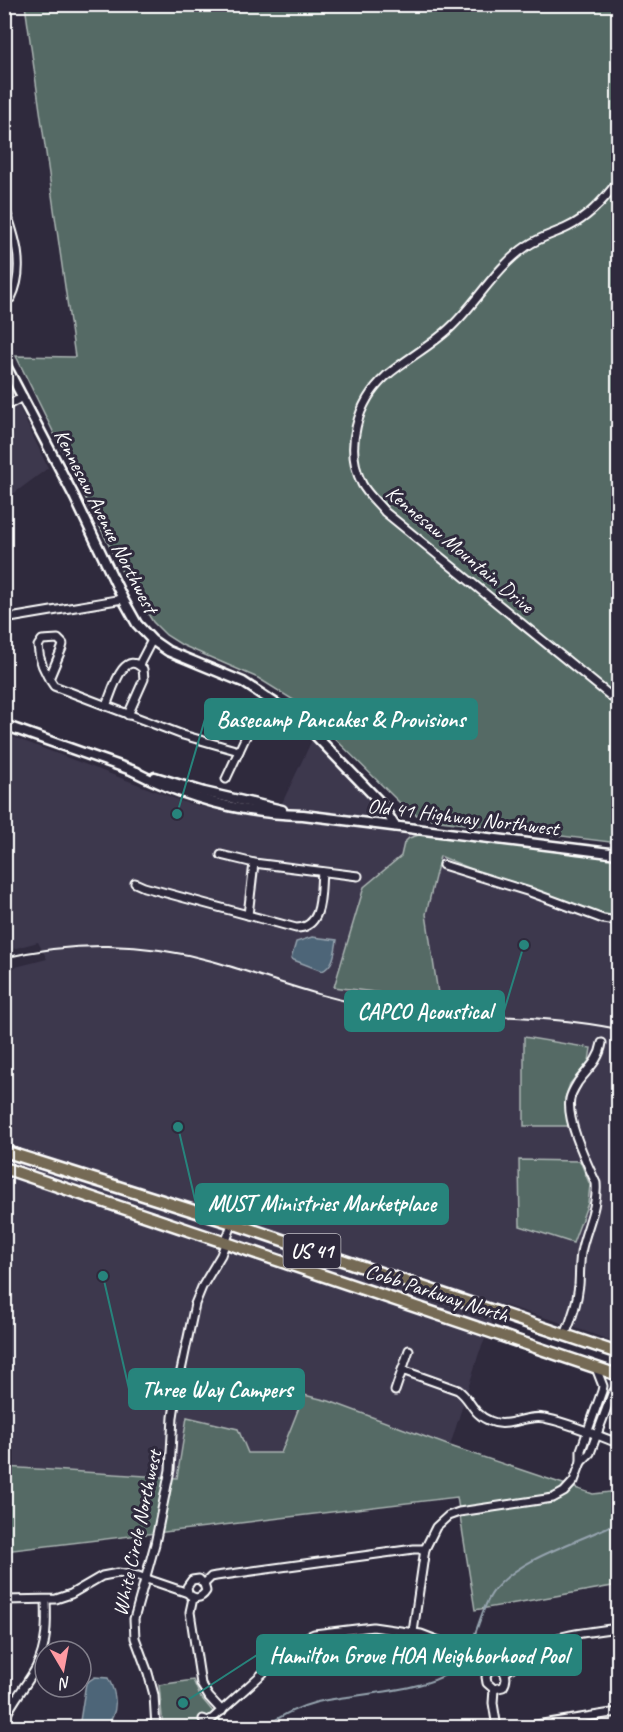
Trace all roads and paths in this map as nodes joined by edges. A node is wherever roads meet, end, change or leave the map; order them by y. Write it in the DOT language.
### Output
graph roads {
  1 [pos="618,181"];
  2 [pos="4,206"];
  3 [pos="11,298"];
  4 [pos="4,362"];
  5 [pos="23,397"];
  6 [pos="4,407"];
  7 [pos="123,599"];
  8 [pos="4,619"];
  9 [pos="152,640"];
  10 [pos="139,665"];
  11 [pos="49,679"];
  12 [pos="618,702"];
  13 [pos="106,706"];
  14 [pos="128,715"];
  15 [pos="255,717"];
  16 [pos="4,725"];
  17 [pos="239,751"];
  18 [pos="226,779"];
  19 [pos="395,826"];
  20 [pos="618,854"];
  21 [pos="221,855"];
  22 [pos="254,863"];
  23 [pos="443,865"];
  24 [pos="322,872"];
  25 [pos="358,876"];
  26 [pos="135,882"];
  27 [pos="248,915"];
  28 [pos="618,921"];
  29 [pos="602,1043"];
  30 [pos="4,1151"];
  31 [pos="4,1168"];
  32 [pos="242,1196"];
  33 [pos="232,1223"];
  34 [pos="225,1243"];
  35 [pos="565,1335"];
  36 [pos="409,1350"];
  37 [pos="618,1353"];
  38 [pos="596,1368"];
  39 [pos="402,1370"];
  40 [pos="618,1376"];
  41 [pos="618,1386"];
  42 [pos="395,1390"];
  43 [pos="587,1432"];
  44 [pos="597,1435"];
  45 [pos="618,1443"];
  46 [pos="581,1462"];
  47 [pos="425,1549"];
  48 [pos="146,1579"];
  49 [pos="204,1584"];
  50 [pos="190,1595"];
  51 [pos="4,1600"];
  52 [pos="46,1600"];
  53 [pos="618,1628"];
  54 [pos="413,1632"];
  55 [pos="489,1671"];
  56 [pos="505,1673"];
  57 [pos="494,1689"];
  58 [pos="7,1707"];
  59 [pos="222,1711"];
  60 [pos="618,1712"];
  61 [pos="203,1719"];
  62 [pos="4,1720"];
  63 [pos="156,1726"];
  64 [pos="141,1728"];
  65 [pos="497,1728"];
  66 [pos="518,1728"];
  1 -- 12 [label="street, Kennesaw Mountain Drive"];
  2 -- 3 [label="street"];
  4 -- 5 [label="street, Kennesaw Avenue Northwest"];
  5 -- 6 [label="street"];
  5 -- 7 [label="street, Kennesaw Avenue Northwest"];
  7 -- 8 [label="street"];
  7 -- 9 [label="street, Kennesaw Avenue Northwest"];
  9 -- 10 [label="street"];
  9 -- 19 [label="street, Kennesaw Avenue Northwest"];
  10 -- 13 [label="street"];
  10 -- 14 [label="street"];
  11 -- 11 [label="street"];
  11 -- 13 [label="street"];
  13 -- 14 [label="street"];
  14 -- 17 [label="street"];
  15 -- 17 [label="street"];
  16 -- 19 [label="street, Old 41 Highway Northwest"];
  17 -- 18 [label="street"];
  19 -- 20 [label="street, Old 41 Highway Northwest"];
  21 -- 22 [label="street"];
  22 -- 24 [label="street"];
  22 -- 27 [label="street"];
  23 -- 28 [label="street"];
  24 -- 25 [label="street"];
  24 -- 27 [label="street"];
  26 -- 27 [label="street"];
  29 -- 35 [label="street"];
  30 -- 33 [label="main road, Cobb Parkway North / US 41"];
  31 -- 34 [label="main road, Cobb Parkway North / US 41"];
  32 -- 33 [label="street, White Circle Northwest"];
  33 -- 34 [label="street, White Circle Northwest"];
  33 -- 35 [label="main road, Cobb Parkway North / US 41"];
  34 -- 38 [label="main road, Cobb Parkway North / US 41"];
  34 -- 48 [label="street, White Circle Northwest"];
  35 -- 37 [label="main road, Cobb Parkway North / US 41"];
  36 -- 39 [label="street"];
  38 -- 40 [label="main road, Cobb Parkway North / US 41"];
  38 -- 43 [label="street"];
  39 -- 42 [label="street"];
  39 -- 43 [label="street"];
  41 -- 44 [label="street"];
  43 -- 44 [label="street"];
  43 -- 46 [label="street"];
  44 -- 45 [label="street"];
  44 -- 46 [label="street"];
  46 -- 47 [label="street"];
  47 -- 49 [label="street"];
  47 -- 54 [label="street"];
  48 -- 50 [label="street"];
  48 -- 52 [label="street"];
  48 -- 63 [label="street, White Circle Northwest"];
  49 -- 50 [label="street"];
  49 -- 50 [label="street"];
  50 -- 59 [label="street"];
  51 -- 52 [label="street"];
  52 -- 58 [label="street"];
  53 -- 56 [label="street"];
  54 -- 55 [label="street"];
  54 -- 59 [label="street"];
  55 -- 56 [label="street"];
  55 -- 57 [label="street"];
  56 -- 57 [label="street"];
  57 -- 65 [label="street"];
  58 -- 62 [label="street"];
  59 -- 61 [label="street"];
  60 -- 66 [label="street"];
  63 -- 64 [label="street"];
}
